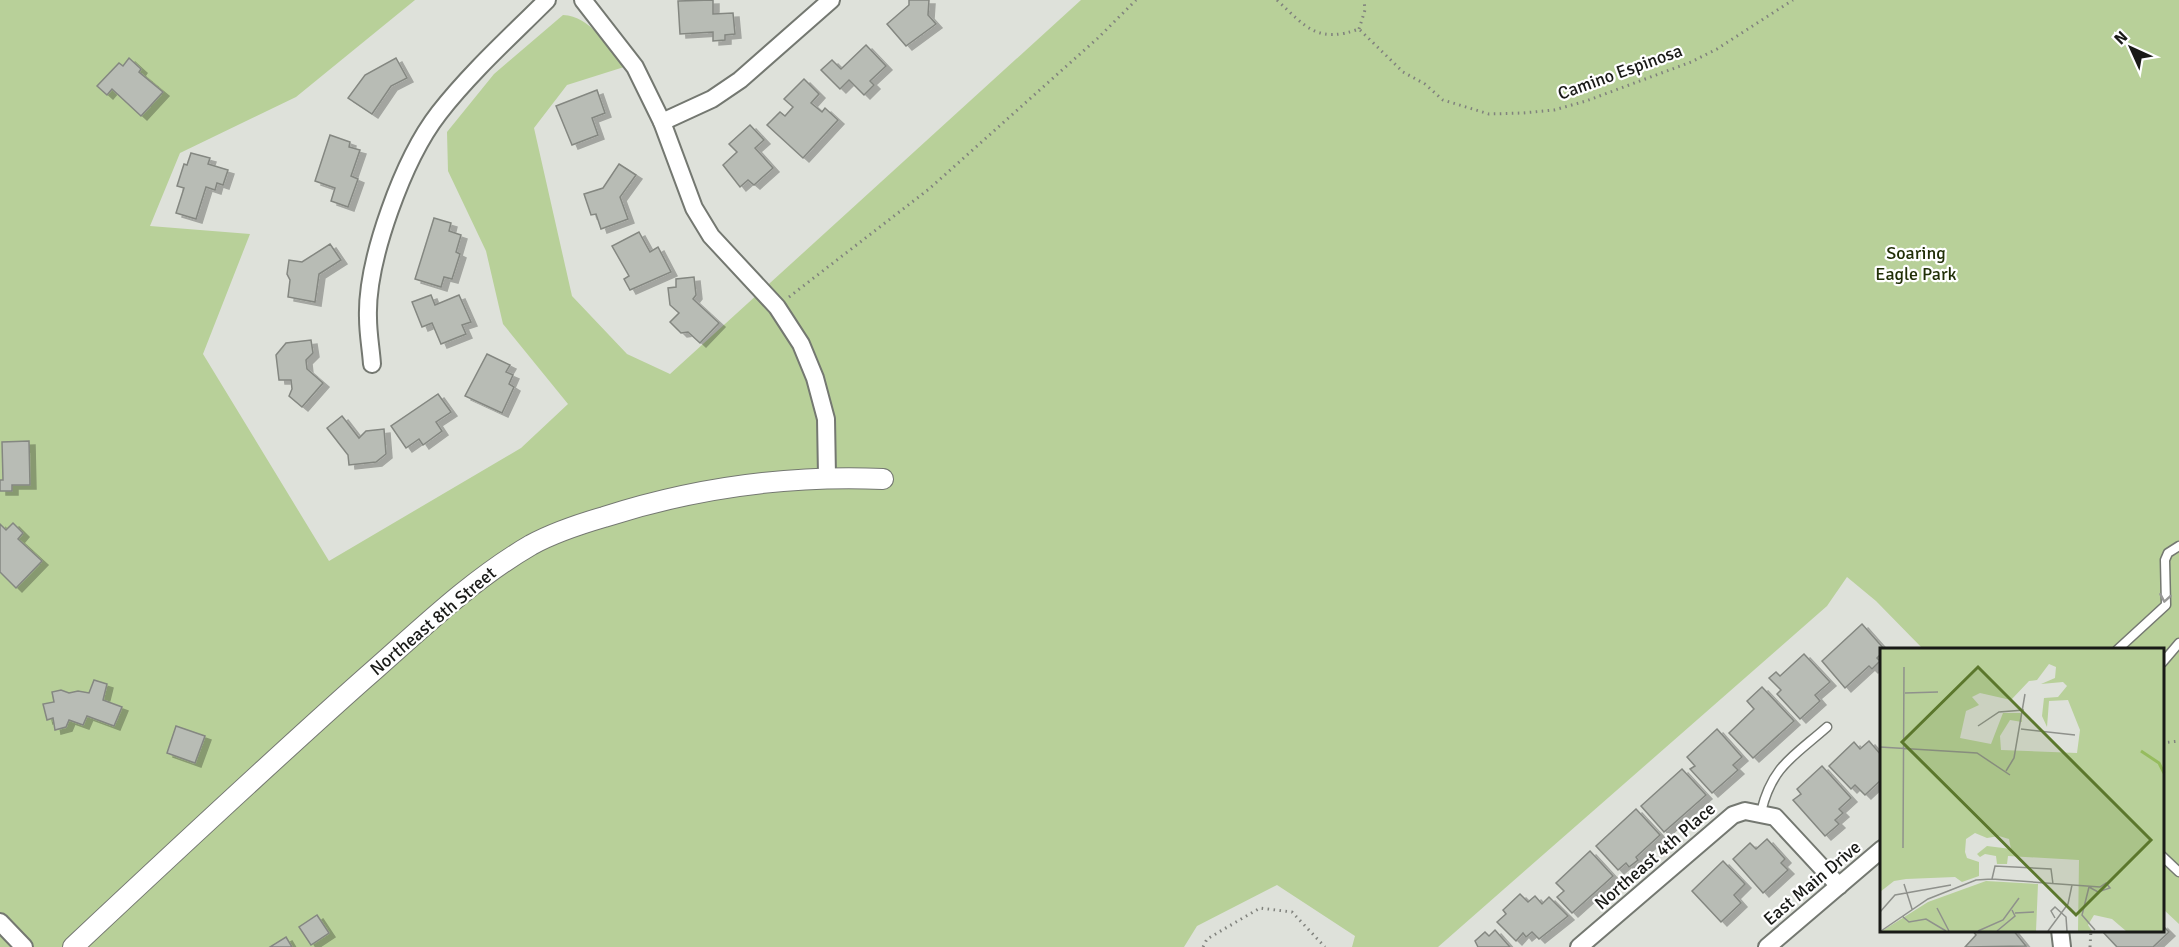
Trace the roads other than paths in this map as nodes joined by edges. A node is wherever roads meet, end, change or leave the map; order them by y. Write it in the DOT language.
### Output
graph roads {
  1 [pos="547,0"];
  2 [pos="583,0"];
  3 [pos="831,0"];
  4 [pos="662,122"];
  5 [pos="372,364"];
  6 [pos="827,476"];
  7 [pos="883,478"];
  8 [pos="2179,546"];
  9 [pos="2179,643"];
  10 [pos="2119,648"];
  11 [pos="2164,662"];
  12 [pos="1827,728"];
  13 [pos="1761,812"];
  14 [pos="1880,851"];
  15 [pos="2164,857"];
  16 [pos="2179,872"];
  17 [pos="1839,886"];
  18 [pos="0,922"];
  19 [pos="2060,932"];
  20 [pos="24,947"];
  21 [pos="73,947"];
  22 [pos="1579,947"];
  23 [pos="1767,947"];
  24 [pos="2062,947"];
  1 -- 5 [label="street"];
  2 -- 4 [label="street"];
  3 -- 4 [label="street"];
  4 -- 6 [label="street"];
  6 -- 7 [label="street, Northeast 8th Street"];
  6 -- 21 [label="street, Northeast 8th Street"];
  8 -- 10 [label="lane, one-way"];
  9 -- 11 [label="lane"];
  12 -- 13 [label="lane"];
  13 -- 17 [label="street"];
  13 -- 22 [label="street, Northeast 4th Place"];
  14 -- 17 [label="street, East Main Drive"];
  15 -- 16 [label="lane"];
  17 -- 23 [label="street, East Main Drive"];
  18 -- 20 [label="street"];
  19 -- 24 [label="street"];
}
